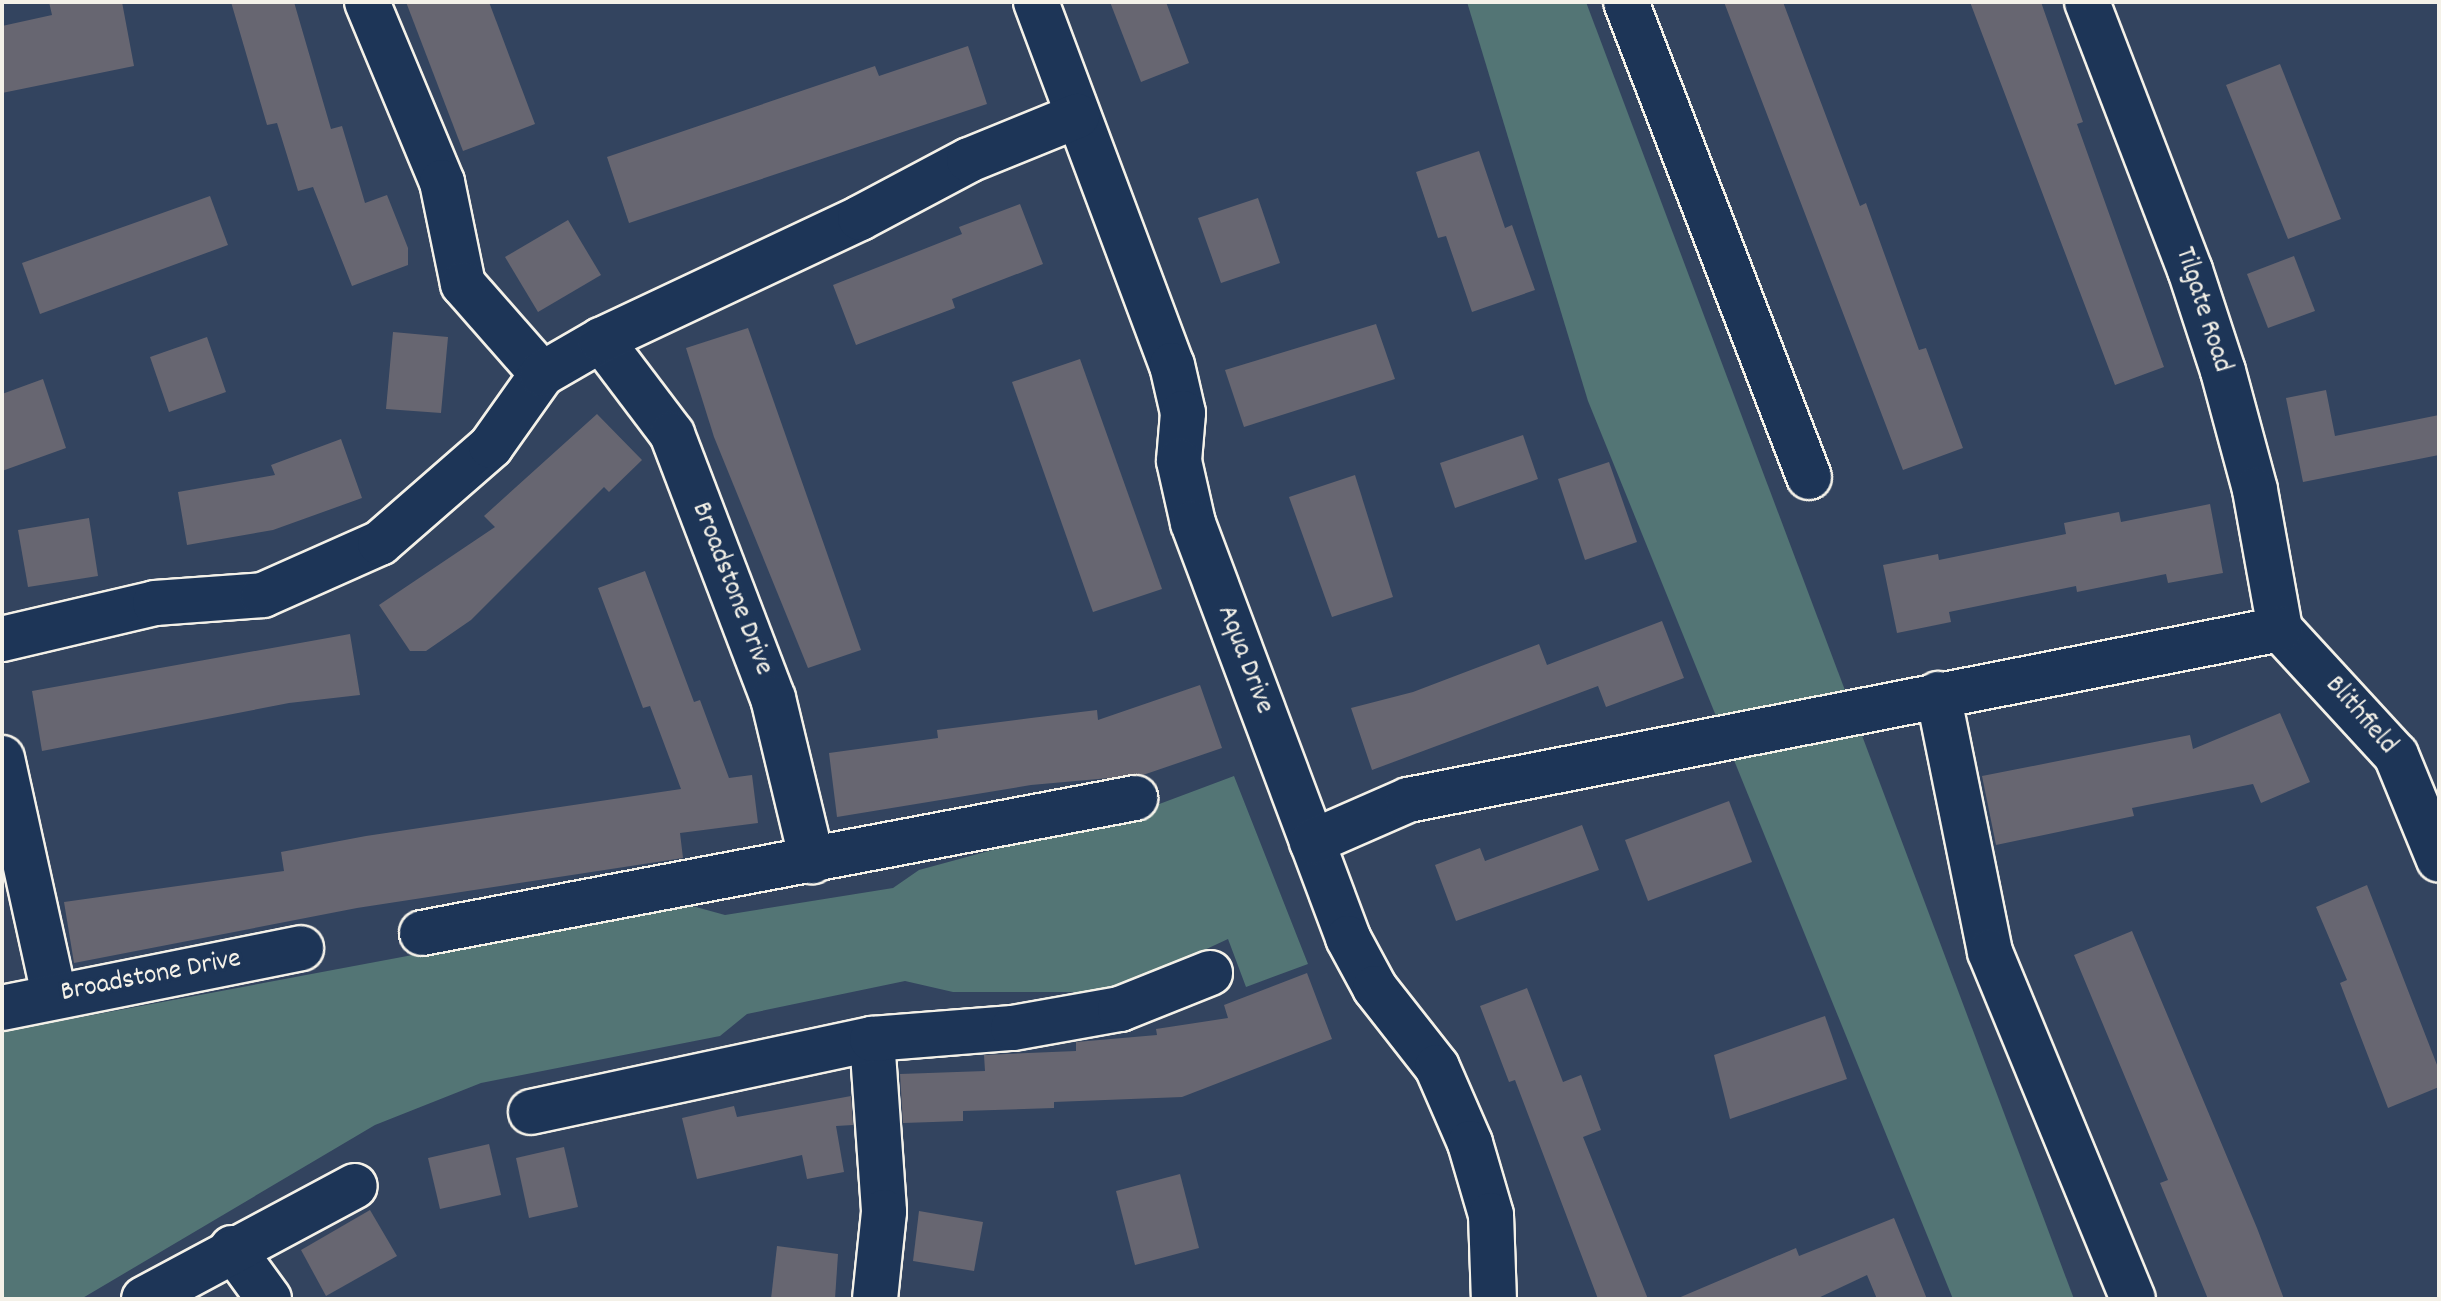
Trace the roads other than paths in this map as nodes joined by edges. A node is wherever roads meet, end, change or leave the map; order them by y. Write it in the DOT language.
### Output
graph roads {
  1 [pos="367,2"];
  2 [pos="1036,2"];
  3 [pos="1626,2"];
  4 [pos="2087,2"];
  5 [pos="1077,116"];
  6 [pos="601,340"];
  7 [pos="542,374"];
  8 [pos="1809,477"];
  9 [pos="2280,629"];
  10 [pos="2,639"];
  11 [pos="1938,694"];
  12 [pos="2,758"];
  13 [pos="1135,798"];
  14 [pos="1312,842"];
  15 [pos="2439,860"];
  16 [pos="812,861"];
  17 [pos="422,933"];
  18 [pos="301,948"];
  19 [pos="1210,973"];
  20 [pos="54,995"];
  21 [pos="2,1008"];
  22 [pos="872,1039"];
  23 [pos="531,1112"];
  24 [pos="355,1186"];
  25 [pos="232,1248"];
  26 [pos="144,1299"];
  27 [pos="269,1299"];
  28 [pos="875,1299"];
  29 [pos="1494,1299"];
  30 [pos="2133,1299"];
  1 -- 7 [label="street"];
  2 -- 5 [label="street, Aqua Drive"];
  3 -- 8 [label="street"];
  4 -- 9 [label="street, Tilgate Road"];
  5 -- 6 [label="street"];
  5 -- 14 [label="street, Aqua Drive"];
  6 -- 7 [label="street"];
  6 -- 16 [label="street, Broadstone Drive"];
  7 -- 10 [label="street"];
  9 -- 11 [label="street"];
  9 -- 15 [label="street, Blithfield"];
  11 -- 14 [label="street"];
  11 -- 30 [label="street"];
  12 -- 20 [label="street"];
  13 -- 16 [label="street"];
  14 -- 29 [label="street, Aqua Drive"];
  16 -- 17 [label="street"];
  18 -- 20 [label="street, Broadstone Drive"];
  19 -- 22 [label="street"];
  20 -- 21 [label="street, Broadstone Drive"];
  22 -- 23 [label="street"];
  22 -- 28 [label="street"];
  24 -- 25 [label="street"];
  25 -- 26 [label="street"];
  25 -- 27 [label="street"];
}
